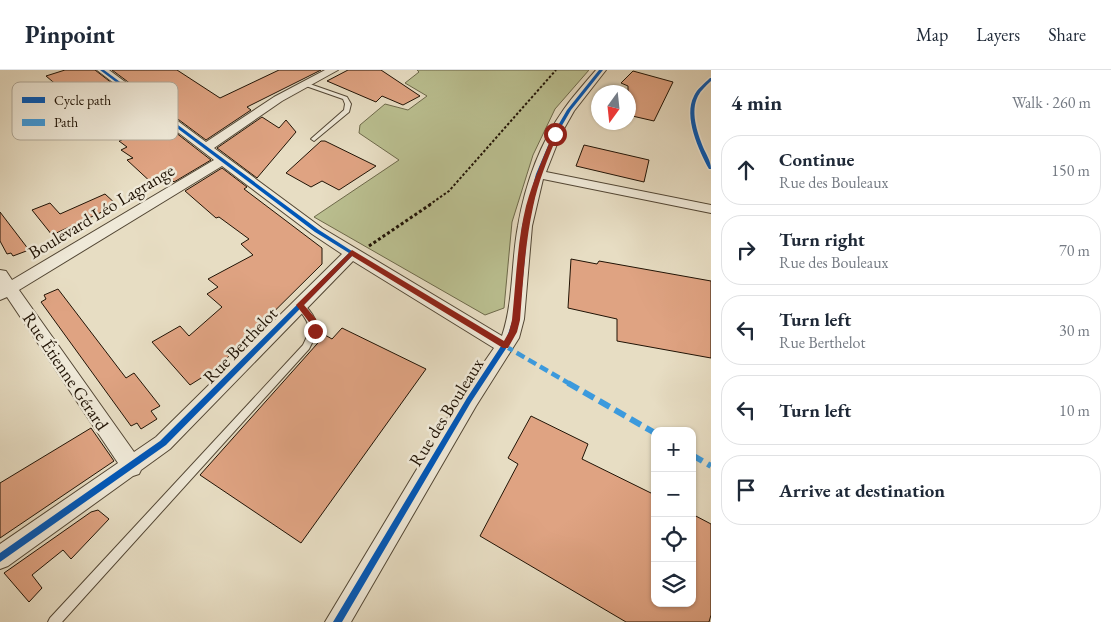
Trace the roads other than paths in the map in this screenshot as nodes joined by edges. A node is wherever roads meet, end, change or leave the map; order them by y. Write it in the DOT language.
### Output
graph roads {
  1 [pos="102,70"];
  2 [pos="333,70"];
  3 [pos="601,70"];
  4 [pos="118,82"];
  5 [pos="305,84"];
  6 [pos="178,127"];
  7 [pos="314,139"];
  8 [pos="206,148"];
  9 [pos="222,161"];
  10 [pos="538,174"];
  11 [pos="711,209"];
  12 [pos="354,254"];
  13 [pos="4,286"];
  14 [pos="300,305"];
  15 [pos="505,346"];
  16 [pos="132,467"];
  17 [pos="0,558"];
  18 [pos="54,622"];
  19 [pos="337,622"];
  1 -- 4 [label="street"];
  2 -- 5 [label="street"];
  3 -- 10 [label="street, Rue des Bouleaux"];
  5 -- 7 [label="lane"];
  5 -- 8 [label="street"];
  6 -- 8 [label="street"];
  8 -- 9 [label="street"];
  9 -- 12 [label="street"];
  9 -- 13 [label="street, Boulevard Léo Lagrange"];
  10 -- 11 [label="street"];
  10 -- 15 [label="street, Rue des Bouleaux"];
  12 -- 14 [label="street, Rue Berthelot"];
  12 -- 15 [label="street, Rue des Bouleaux"];
  13 -- 16 [label="street, Rue Étienne Gérard"];
  14 -- 16 [label="street, Rue Berthelot"];
  14 -- 18 [label="lane"];
  15 -- 19 [label="street, Rue des Bouleaux"];
  16 -- 17 [label="street, Rue Berthelot"];
}
